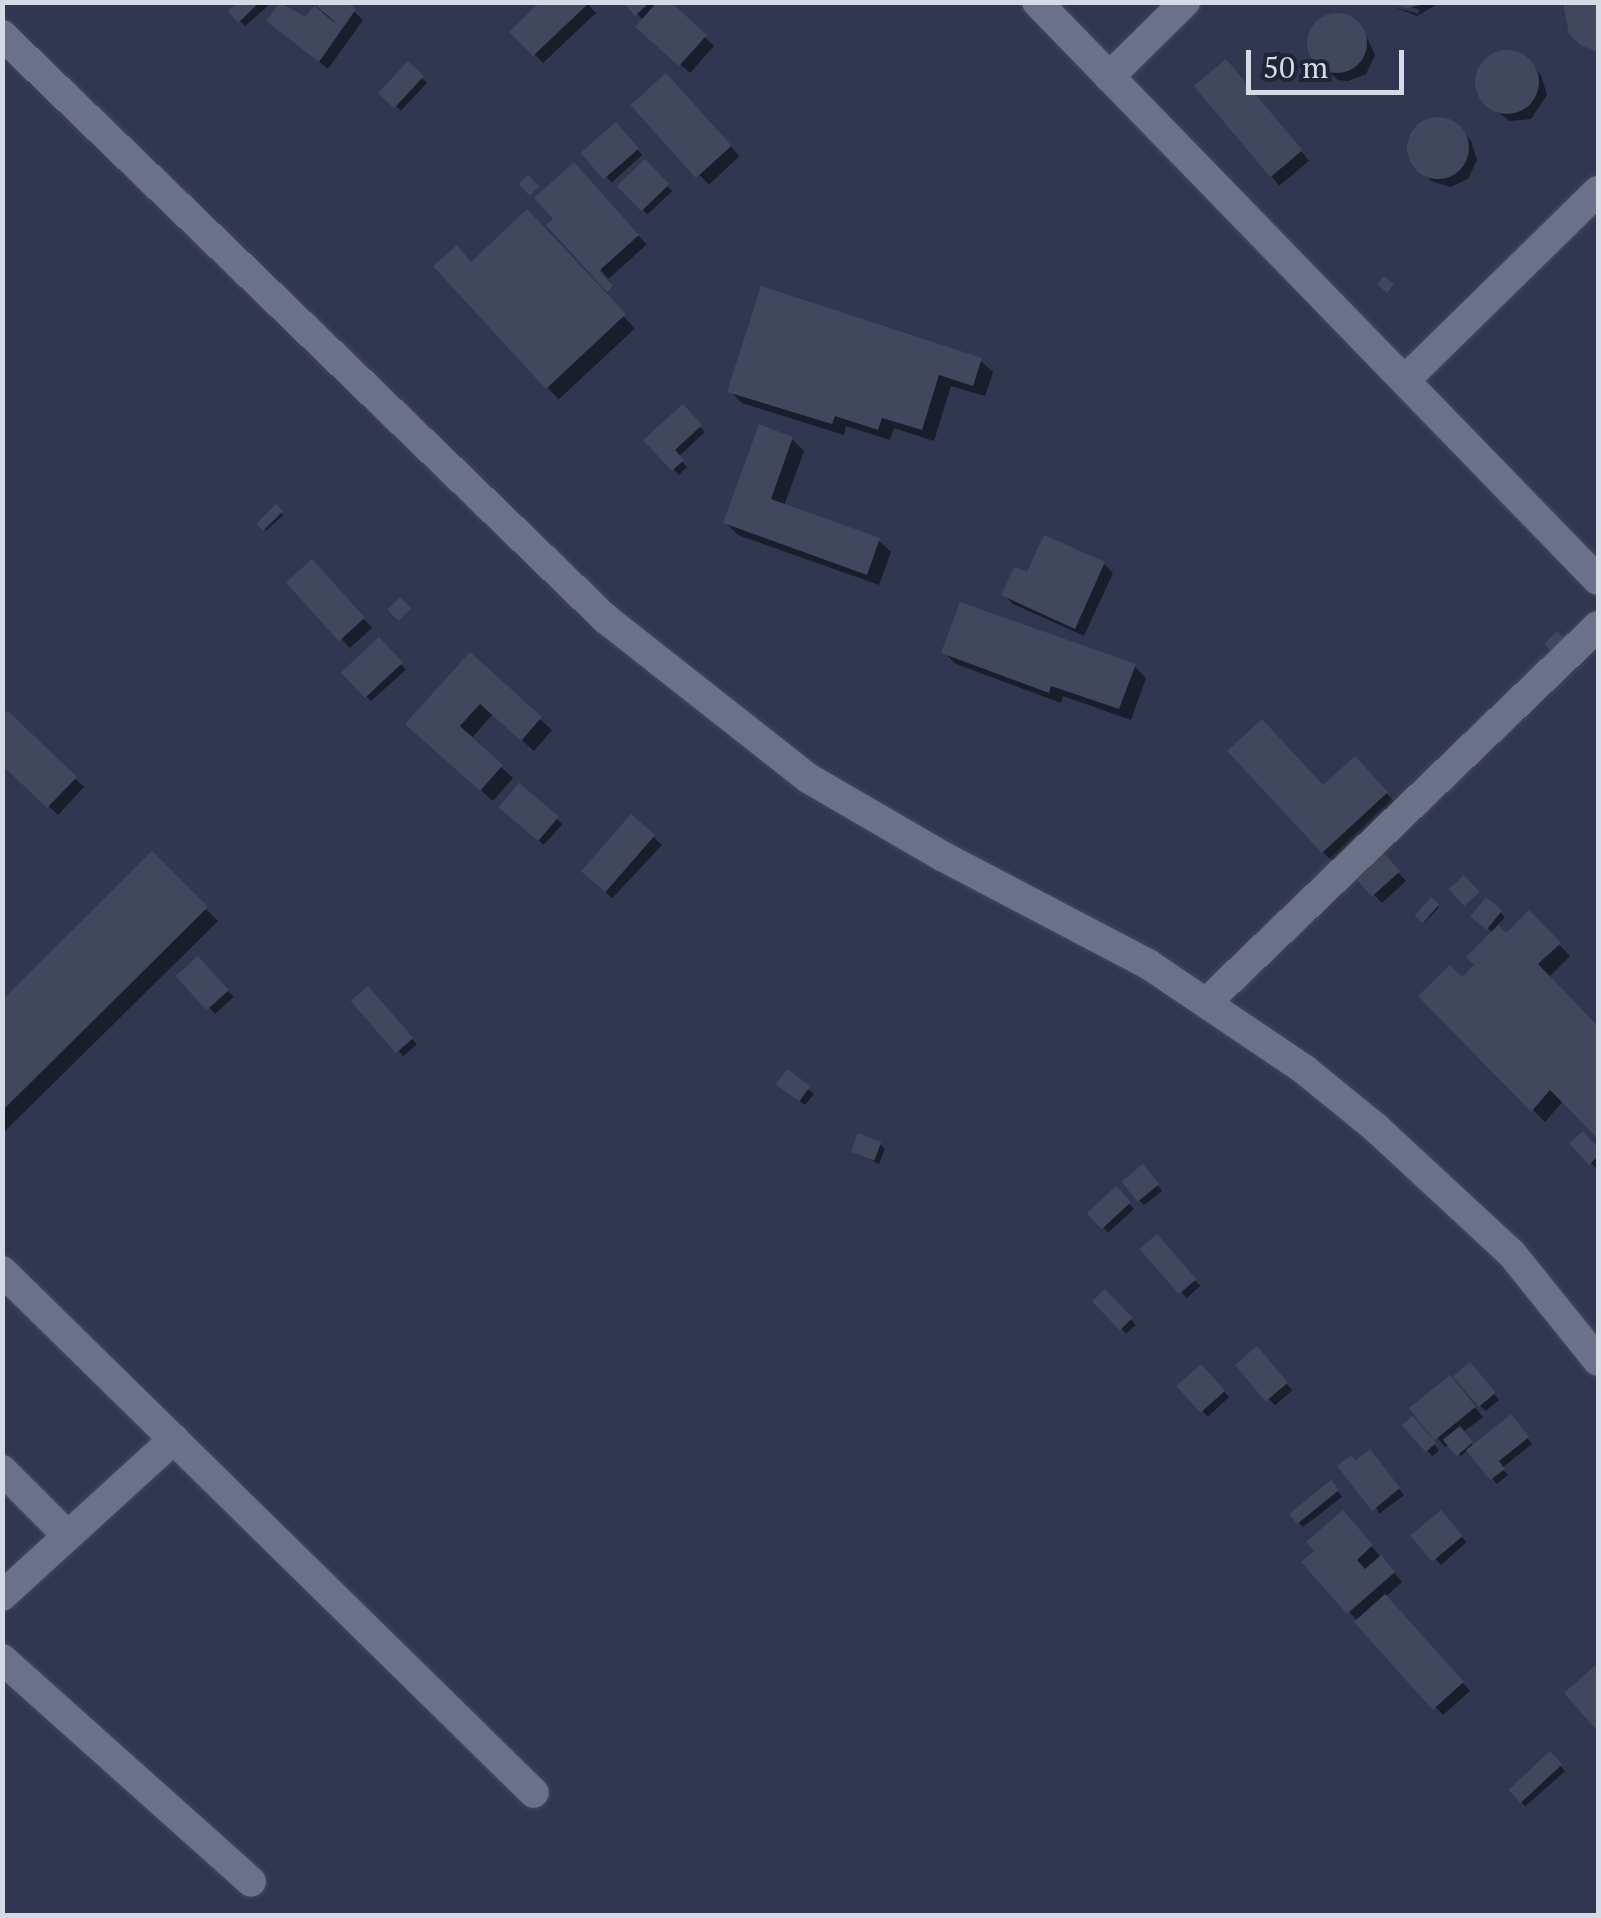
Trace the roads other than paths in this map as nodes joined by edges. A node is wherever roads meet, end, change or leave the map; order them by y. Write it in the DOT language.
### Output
graph roads {
  1 [pos="1037,2"];
  2 [pos="1185,2"];
  3 [pos="2,35"];
  4 [pos="1110,77"];
  5 [pos="1598,191"];
  6 [pos="1404,380"];
  7 [pos="1598,580"];
  8 [pos="1598,626"];
  9 [pos="1207,1002"];
  10 [pos="2,1271"];
  11 [pos="1598,1361"];
  12 [pos="174,1439"];
  13 [pos="2,1470"];
  14 [pos="68,1535"];
  15 [pos="2,1596"];
  16 [pos="2,1658"];
  17 [pos="534,1793"];
  18 [pos="250,1882"];
  1 -- 4 [label="lane"];
  2 -- 4 [label="lane"];
  3 -- 9 [label="lane"];
  4 -- 6 [label="lane"];
  5 -- 6 [label="lane"];
  6 -- 7 [label="lane"];
  8 -- 9 [label="lane"];
  9 -- 11 [label="lane"];
  10 -- 12 [label="lane"];
  12 -- 14 [label="lane"];
  12 -- 17 [label="lane"];
  13 -- 14 [label="lane"];
  14 -- 15 [label="lane"];
  16 -- 18 [label="lane"];
}
